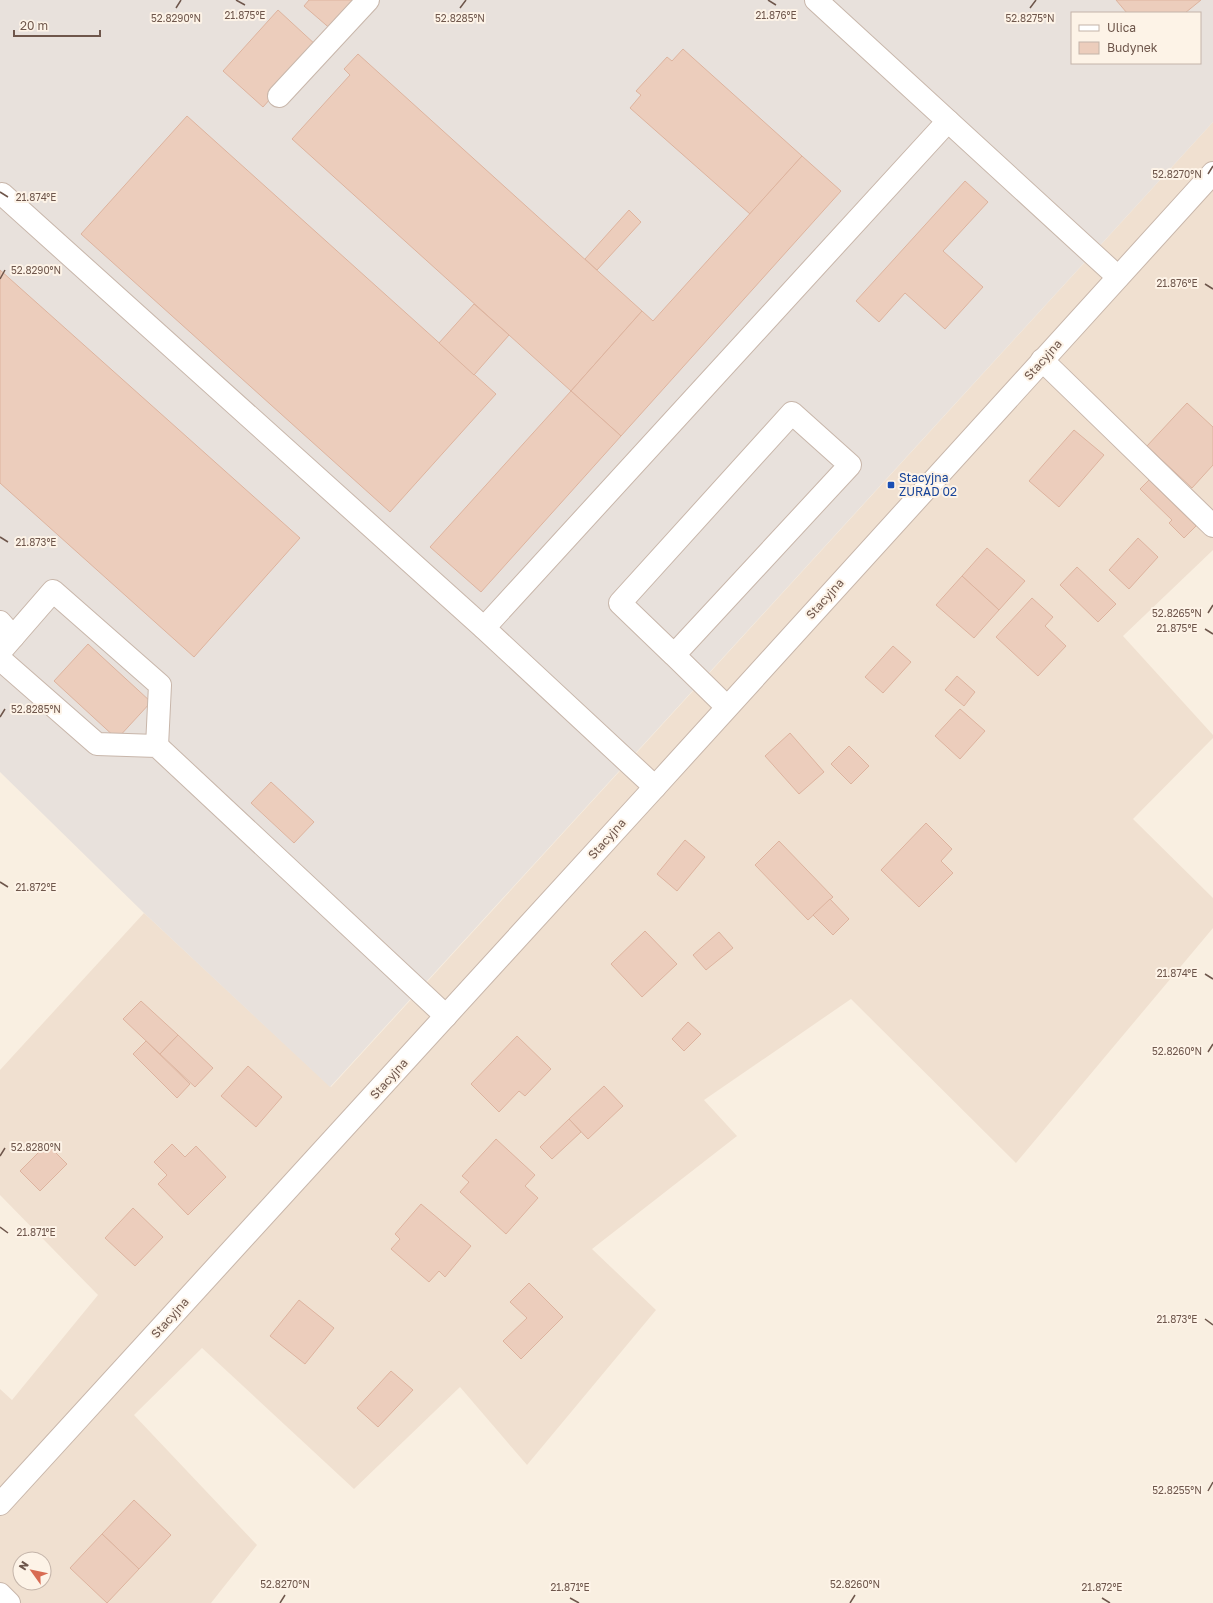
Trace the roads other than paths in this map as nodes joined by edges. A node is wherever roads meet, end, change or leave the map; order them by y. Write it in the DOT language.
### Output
graph roads {
  1 [pos="368,0"];
  2 [pos="816,0"];
  3 [pos="279,96"];
  4 [pos="948,121"];
  5 [pos="1213,173"];
  6 [pos="0,196"];
  7 [pos="1118,277"];
  8 [pos="1042,360"];
  9 [pos="1213,526"];
  10 [pos="484,628"];
  11 [pos="4,637"];
  12 [pos="674,655"];
  13 [pos="0,660"];
  14 [pos="727,707"];
  15 [pos="157,746"];
  16 [pos="655,788"];
  17 [pos="446,1016"];
  18 [pos="0,1504"];
  19 [pos="0,1594"];
  20 [pos="9,1603"];
  1 -- 3 [label="street"];
  2 -- 4 [label="street"];
  4 -- 7 [label="street"];
  4 -- 10 [label="street"];
  5 -- 7 [label="street, Stacyjna"];
  6 -- 10 [label="street"];
  7 -- 8 [label="street, Stacyjna"];
  8 -- 9 [label="street"];
  8 -- 14 [label="street, Stacyjna"];
  10 -- 16 [label="street"];
  11 -- 15 [label="street"];
  12 -- 12 [label="street"];
  12 -- 14 [label="street"];
  13 -- 15 [label="street"];
  14 -- 16 [label="street, Stacyjna"];
  15 -- 17 [label="street"];
  16 -- 17 [label="street, Stacyjna"];
  17 -- 18 [label="street, Stacyjna"];
  19 -- 20 [label="street"];
}
